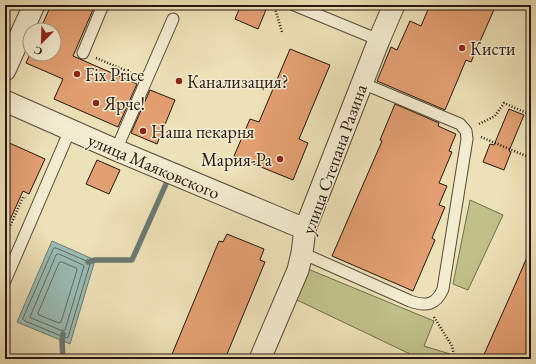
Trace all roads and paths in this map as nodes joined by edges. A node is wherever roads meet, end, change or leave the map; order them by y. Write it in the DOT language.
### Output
graph roads {
  1 [pos="34,5"];
  2 [pos="103,5"];
  3 [pos="274,5"];
  4 [pos="294,5"];
  5 [pos="394,5"];
  6 [pos="173,19"];
  7 [pos="282,32"];
  8 [pos="379,40"];
  9 [pos="83,52"];
  10 [pos="117,67"];
  11 [pos="5,70"];
  12 [pos="362,83"];
  13 [pos="5,101"];
  14 [pos="531,115"];
  15 [pos="70,130"];
  16 [pos="466,131"];
  17 [pos="116,150"];
  18 [pos="526,156"];
  19 [pos="305,229"];
  20 [pos="302,253"];
  21 [pos="5,281"];
  22 [pos="426,304"];
  23 [pos="260,359"];
  24 [pos="455,359"];
  1 -- 11 [label="street"];
  2 -- 9 [label="lane"];
  3 -- 7 [label="path"];
  4 -- 8 [label="lane"];
  5 -- 8 [label="street, улица Степана Разина"];
  6 -- 17 [label="lane"];
  8 -- 12 [label="street, улица Степана Разина"];
  9 -- 10 [label="path"];
  12 -- 16 [label="lane"];
  12 -- 19 [label="street, улица Степана Разина"];
  13 -- 15 [label="street, улица Маяковского"];
  14 -- 16 [label="path"];
  15 -- 17 [label="street, улица Маяковского"];
  15 -- 21 [label="lane"];
  16 -- 18 [label="path"];
  16 -- 22 [label="lane"];
  17 -- 19 [label="street, улица Маяковского"];
  19 -- 20 [label="street, улица Степана Разина"];
  20 -- 22 [label="lane"];
  20 -- 23 [label="street, улица Степана Разина"];
  22 -- 24 [label="path"];
}
